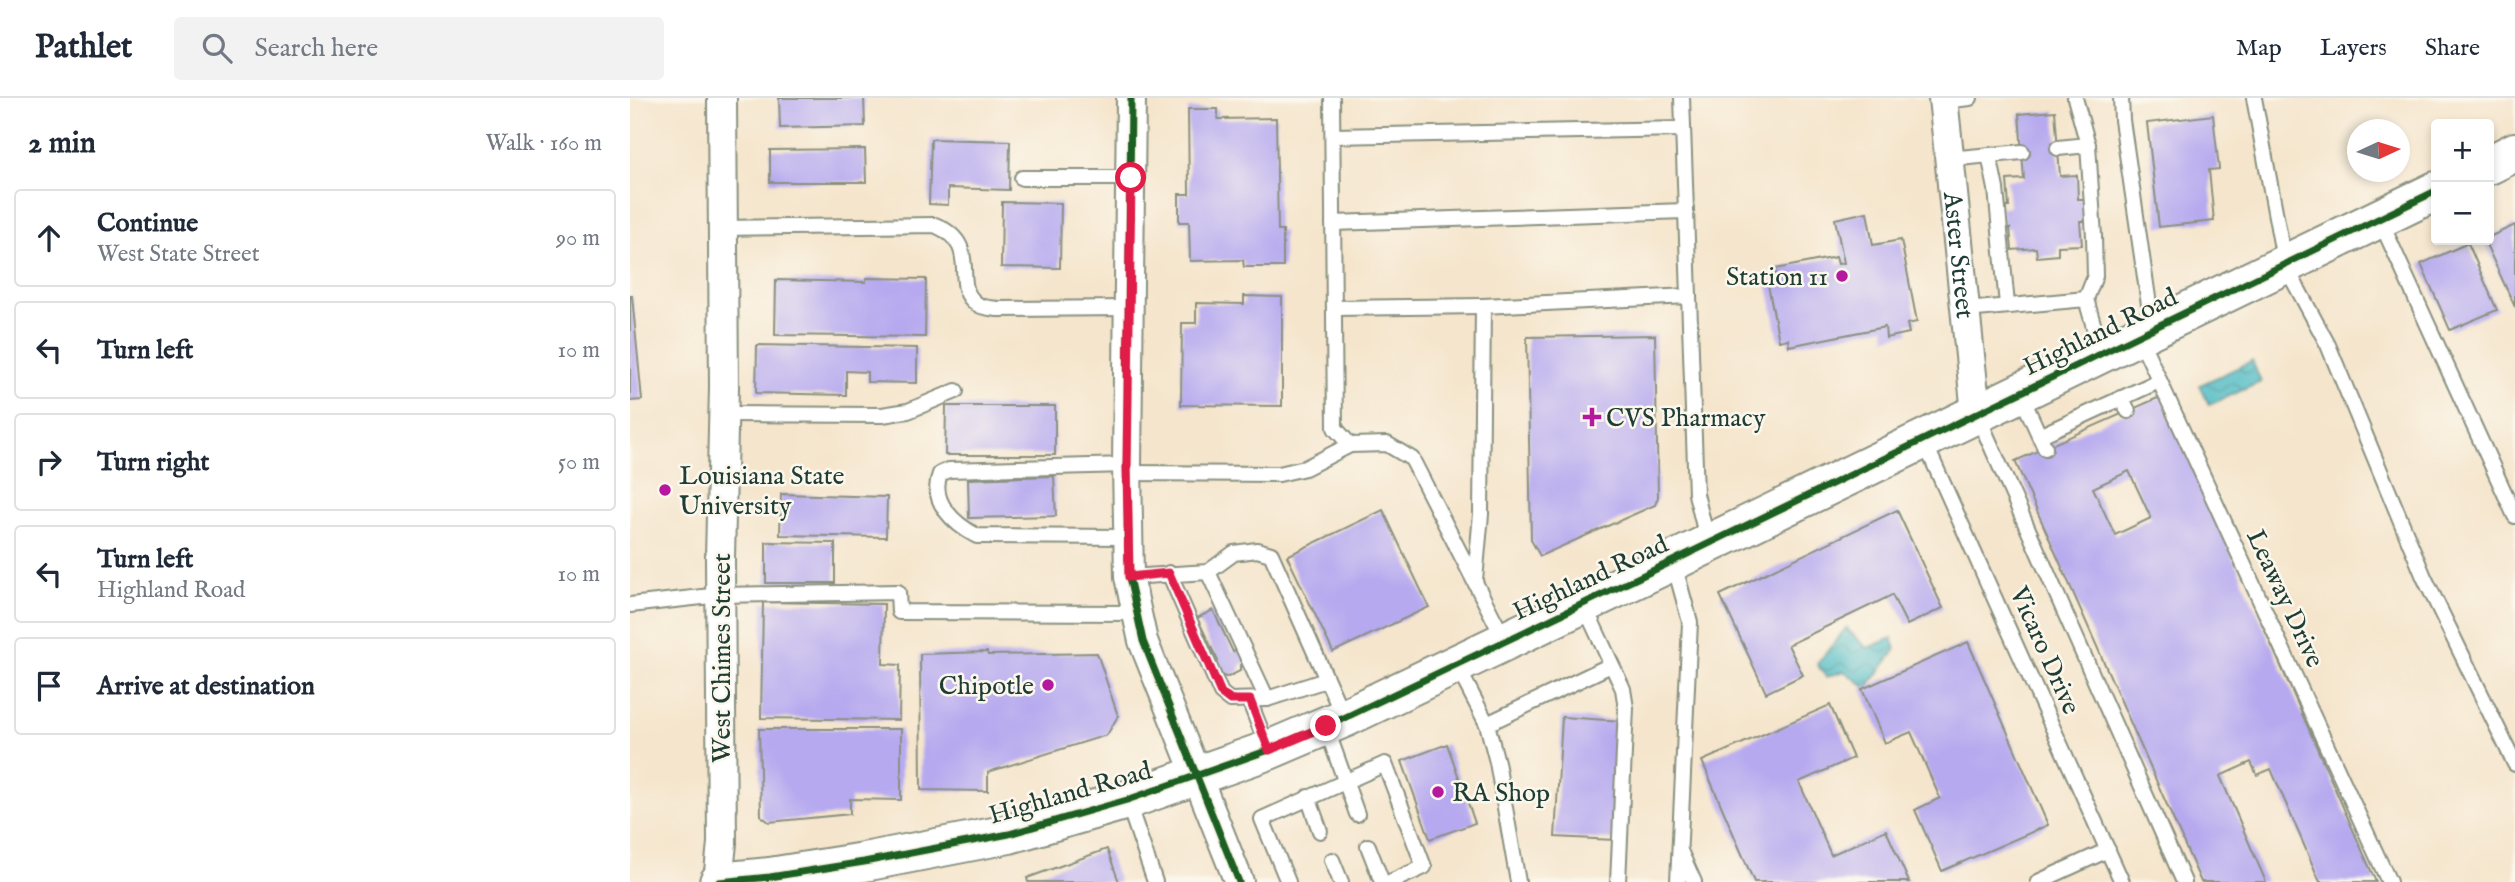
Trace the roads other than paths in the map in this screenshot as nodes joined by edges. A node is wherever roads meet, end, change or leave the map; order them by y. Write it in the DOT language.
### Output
graph roads {
  1 [pos="722,98"];
  2 [pos="1131,98"];
  3 [pos="1332,98"];
  4 [pos="1682,98"];
  5 [pos="2075,98"];
  6 [pos="2121,98"];
  7 [pos="2254,98"];
  8 [pos="1952,99"];
  9 [pos="1683,129"];
  10 [pos="1333,136"];
  11 [pos="2088,145"];
  12 [pos="2057,148"];
  13 [pos="2022,152"];
  14 [pos="2515,152"];
  15 [pos="1989,155"];
  16 [pos="1949,159"];
  17 [pos="2494,162"];
  18 [pos="1022,177"];
  19 [pos="1131,178"];
  20 [pos="2431,193"];
  21 [pos="1685,211"];
  22 [pos="2379,218"];
  23 [pos="1333,223"];
  24 [pos="722,228"];
  25 [pos="2285,265"];
  26 [pos="1689,296"];
  27 [pos="2086,299"];
  28 [pos="2007,305"];
  29 [pos="1483,306"];
  30 [pos="1129,308"];
  31 [pos="1334,308"];
  32 [pos="1966,310"];
  33 [pos="2146,332"];
  34 [pos="2101,353"];
  35 [pos="2159,381"];
  36 [pos="956,391"];
  37 [pos="2020,392"];
  38 [pos="1976,413"];
  39 [pos="723,414"];
  40 [pos="1924,439"];
  41 [pos="1350,445"];
  42 [pos="1127,469"];
  43 [pos="2515,516"];
  44 [pos="1128,537"];
  45 [pos="1709,544"];
  46 [pos="1673,561"];
  47 [pos="1208,572"];
  48 [pos="1169,573"];
  49 [pos="1129,577"];
  50 [pos="1475,582"];
  51 [pos="720,595"];
  52 [pos="1583,604"];
  53 [pos="630,605"];
  54 [pos="1136,613"];
  55 [pos="1505,640"];
  56 [pos="1456,664"];
  57 [pos="1611,665"];
  58 [pos="1326,680"];
  59 [pos="1267,699"];
  60 [pos="1250,700"];
  61 [pos="1335,722"];
  62 [pos="1487,724"];
  63 [pos="1269,750"];
  64 [pos="2515,764"];
  65 [pos="1196,777"];
  66 [pos="1346,780"];
  67 [pos="1308,797"];
  68 [pos="1127,800"];
  69 [pos="1357,814"];
  70 [pos="1320,831"];
  71 [pos="1368,846"];
  72 [pos="1679,849"];
  73 [pos="2108,850"];
  74 [pos="1332,860"];
  75 [pos="718,882"];
  76 [pos="1155,882"];
  77 [pos="1238,882"];
  78 [pos="1288,882"];
  79 [pos="1341,882"];
  80 [pos="1382,882"];
  81 [pos="1390,882"];
  82 [pos="1518,882"];
  83 [pos="1618,882"];
  84 [pos="1678,882"];
  85 [pos="1694,882"];
  86 [pos="2038,882"];
  87 [pos="2122,882"];
  88 [pos="2184,882"];
  89 [pos="2389,882"];
  1 -- 24 [label="street, West Chimes Street"];
  2 -- 19 [label="street"];
  3 -- 10 [label="lane"];
  4 -- 9 [label="lane"];
  5 -- 11 [label="lane"];
  6 -- 33 [label="lane, Leaway Drive"];
  7 -- 25 [label="lane"];
  8 -- 16 [label="street, Aster Street"];
  9 -- 10 [label="lane"];
  9 -- 21 [label="lane"];
  10 -- 23 [label="lane"];
  11 -- 12 [label="lane"];
  11 -- 27 [label="lane"];
  13 -- 15 [label="lane"];
  14 -- 17 [label="street"];
  15 -- 16 [label="lane"];
  15 -- 28 [label="lane"];
  16 -- 32 [label="street, Aster Street"];
  18 -- 19 [label="lane"];
  19 -- 30 [label="street"];
  20 -- 22 [label="street, Highland Road"];
  21 -- 23 [label="lane"];
  21 -- 26 [label="lane"];
  22 -- 25 [label="street, Highland Road"];
  22 -- 43 [label="lane"];
  23 -- 31 [label="lane"];
  24 -- 30 [label="lane"];
  24 -- 39 [label="street, West Chimes Street"];
  25 -- 33 [label="street, Highland Road"];
  25 -- 64 [label="lane"];
  26 -- 29 [label="lane"];
  26 -- 45 [label="lane"];
  27 -- 28 [label="lane"];
  27 -- 34 [label="lane"];
  28 -- 32 [label="lane"];
  29 -- 31 [label="lane"];
  29 -- 50 [label="lane"];
  30 -- 42 [label="street"];
  31 -- 41 [label="lane"];
  32 -- 38 [label="street, Aster Street"];
  33 -- 34 [label="street, Highland Road"];
  33 -- 35 [label="lane, Leaway Drive"];
  34 -- 37 [label="street, Highland Road"];
  35 -- 37 [label="lane"];
  35 -- 89 [label="lane, Leaway Drive"];
  36 -- 39 [label="lane"];
  37 -- 38 [label="street, Highland Road"];
  38 -- 40 [label="street, Highland Road"];
  38 -- 88 [label="lane"];
  39 -- 51 [label="street, West Chimes Street"];
  40 -- 45 [label="street, Highland Road"];
  40 -- 73 [label="lane, Vicaro Drive"];
  41 -- 42 [label="lane"];
  41 -- 50 [label="lane"];
  42 -- 44 [label="street"];
  42 -- 44 [label="lane"];
  44 -- 49 [label="street"];
  45 -- 46 [label="street, Highland Road"];
  46 -- 52 [label="street, Highland Road"];
  46 -- 72 [label="lane"];
  47 -- 48 [label="lane"];
  47 -- 58 [label="lane"];
  47 -- 59 [label="lane"];
  48 -- 49 [label="lane"];
  48 -- 60 [label="lane"];
  49 -- 54 [label="street"];
  50 -- 55 [label="lane"];
  51 -- 53 [label="lane"];
  51 -- 54 [label="lane"];
  51 -- 75 [label="street, West Chimes Street"];
  52 -- 55 [label="street, Highland Road"];
  52 -- 57 [label="lane"];
  54 -- 65 [label="street"];
  55 -- 56 [label="street, Highland Road"];
  56 -- 61 [label="street, Highland Road"];
  56 -- 62 [label="lane"];
  57 -- 62 [label="lane"];
  57 -- 83 [label="lane"];
  58 -- 59 [label="lane"];
  58 -- 61 [label="lane"];
  59 -- 60 [label="lane"];
  60 -- 63 [label="lane"];
  61 -- 63 [label="street, Highland Road"];
  61 -- 66 [label="lane"];
  62 -- 82 [label="lane"];
  63 -- 65 [label="street, Highland Road"];
  65 -- 68 [label="street, Highland Road"];
  65 -- 77 [label="street"];
  66 -- 67 [label="lane"];
  66 -- 69 [label="lane"];
  66 -- 81 [label="lane"];
  67 -- 70 [label="lane"];
  67 -- 78 [label="lane"];
  68 -- 75 [label="street, Highland Road"];
  68 -- 76 [label="lane"];
  71 -- 80 [label="lane"];
  72 -- 84 [label="lane"];
  72 -- 85 [label="lane"];
  73 -- 86 [label="lane"];
  73 -- 87 [label="lane, Vicaro Drive"];
  74 -- 79 [label="lane"];
}
